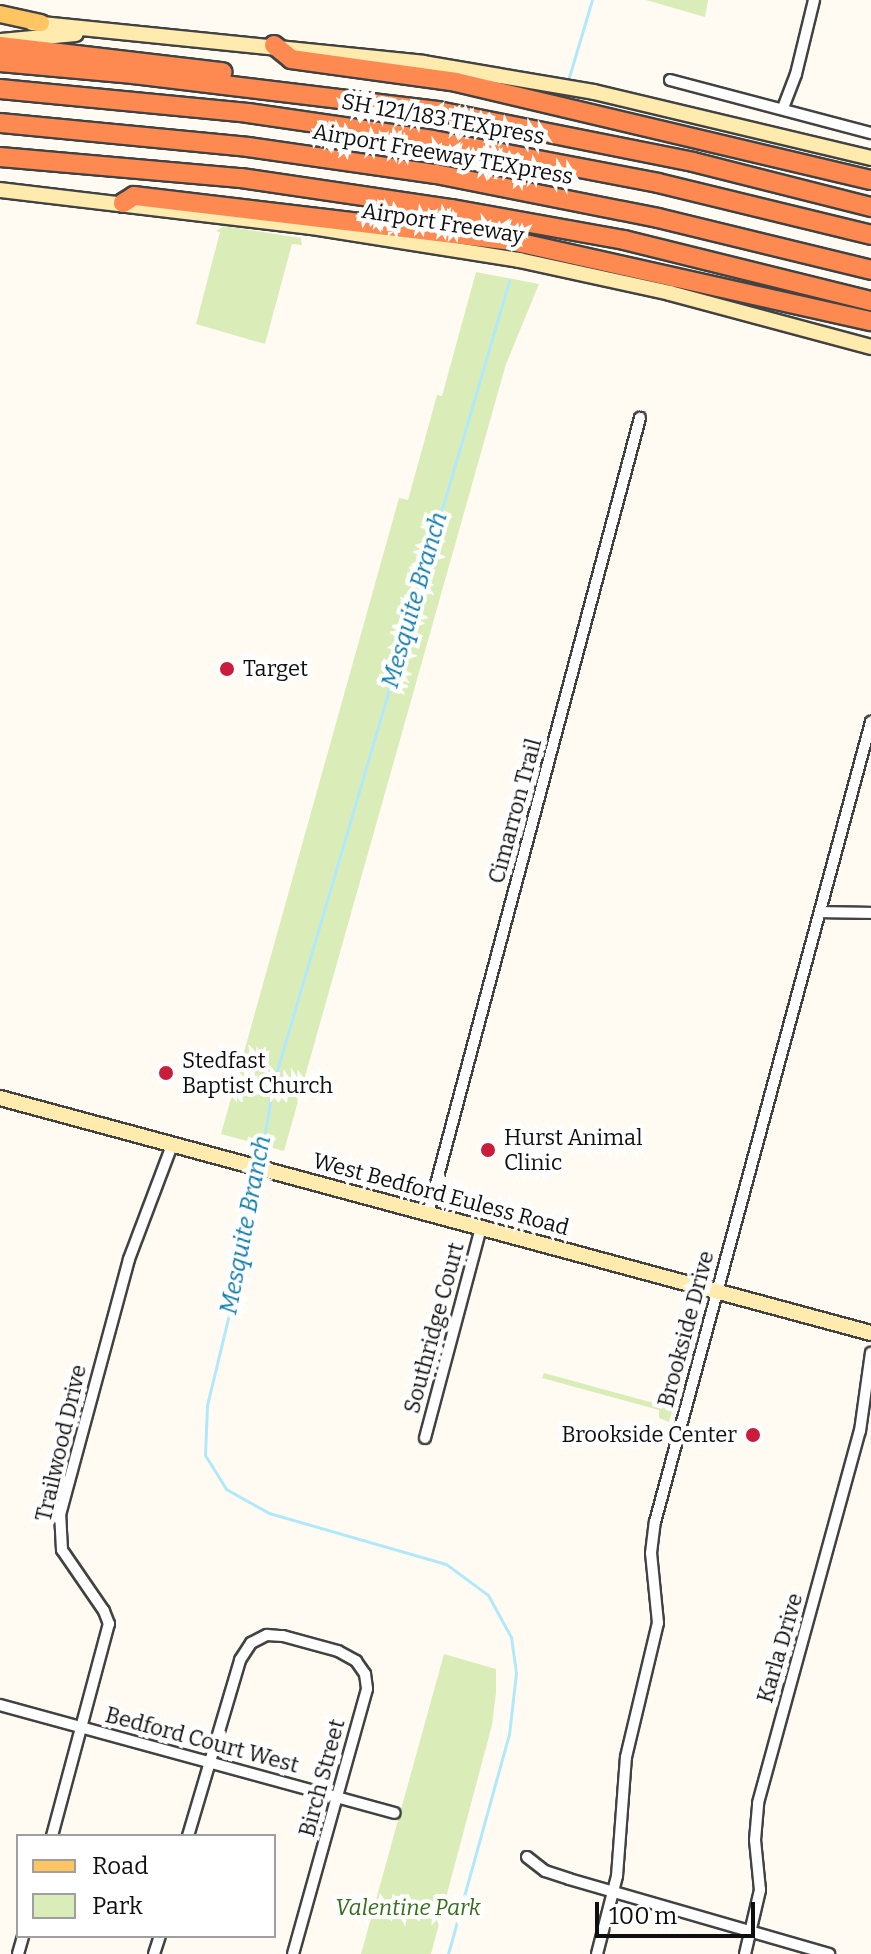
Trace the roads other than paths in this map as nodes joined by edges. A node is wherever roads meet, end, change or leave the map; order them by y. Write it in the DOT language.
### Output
graph roads {
  1 [pos="814,0"];
  2 [pos="0,17"];
  3 [pos="41,23"];
  4 [pos="84,30"];
  5 [pos="274,45"];
  6 [pos="5,52"];
  7 [pos="670,80"];
  8 [pos="0,89"];
  9 [pos="783,108"];
  10 [pos="0,123"];
  11 [pos="871,133"];
  12 [pos="0,157"];
  13 [pos="871,158"];
  14 [pos="871,180"];
  15 [pos="0,190"];
  16 [pos="123,203"];
  17 [pos="871,207"];
  18 [pos="871,235"];
  19 [pos="871,270"];
  20 [pos="871,301"];
  21 [pos="871,321"];
  22 [pos="871,347"];
  23 [pos="640,418"];
  24 [pos="871,722"];
  25 [pos="820,912"];
  26 [pos="871,913"];
  27 [pos="0,1098"];
  28 [pos="172,1145"];
  29 [pos="428,1214"];
  30 [pos="481,1228"];
  31 [pos="716,1291"];
  32 [pos="871,1333"];
  33 [pos="871,1353"];
  34 [pos="425,1438"];
  35 [pos="0,1705"];
  36 [pos="83,1728"];
  37 [pos="209,1763"];
  38 [pos="338,1797"];
  39 [pos="394,1813"];
  40 [pos="53,1834"];
  41 [pos="189,1834"];
  42 [pos="527,1857"];
  43 [pos="614,1893"];
  44 [pos="752,1931"];
  45 [pos="293,1954"];
  46 [pos="597,1954"];
  47 [pos="745,1954"];
  48 [pos="829,1954"];
  1 -- 9 [label="street"];
  2 -- 3 [label="main road"];
  3 -- 4 [label="main road"];
  4 -- 5 [label="main road"];
  4 -- 6 [label="main road"];
  5 -- 13 [label="main road"];
  5 -- 14 [label="highway"];
  6 -- 17 [label="highway"];
  7 -- 9 [label="street"];
  8 -- 18 [label="highway, SH 121/183 TEXpress"];
  9 -- 11 [label="street"];
  10 -- 19 [label="highway, Airport Freeway TEXpress"];
  12 -- 20 [label="highway, Airport Freeway"];
  15 -- 16 [label="main road, Airport Freeway"];
  16 -- 21 [label="highway"];
  16 -- 22 [label="main road, Airport Freeway"];
  23 -- 29 [label="street, Cimarron Trail"];
  24 -- 25 [label="street, Brookside Drive"];
  25 -- 26 [label="street"];
  25 -- 31 [label="street, Brookside Drive"];
  27 -- 28 [label="main road, West Bedford Euless Road"];
  28 -- 29 [label="main road, West Bedford Euless Road"];
  28 -- 36 [label="street, Trailwood Drive"];
  29 -- 30 [label="main road, West Bedford Euless Road"];
  30 -- 31 [label="main road, West Bedford Euless Road"];
  30 -- 34 [label="street, Southridge Court"];
  31 -- 32 [label="main road, West Bedford Euless Road"];
  31 -- 43 [label="street, Brookside Drive"];
  33 -- 44 [label="street, Karla Drive"];
  35 -- 36 [label="street, Bedford Court West"];
  36 -- 37 [label="street, Bedford Court West"];
  36 -- 40 [label="street, Trailwood Drive"];
  37 -- 38 [label="street, Bedford Court West"];
  37 -- 38 [label="street, Birch Street"];
  37 -- 41 [label="street, Birch Street"];
  38 -- 39 [label="street, Bedford Court West"];
  38 -- 45 [label="street, Birch Street"];
  42 -- 43 [label="street"];
  43 -- 44 [label="street"];
  43 -- 46 [label="street, Brookside Drive"];
  44 -- 47 [label="street, Karla Drive"];
  44 -- 48 [label="street"];
}
